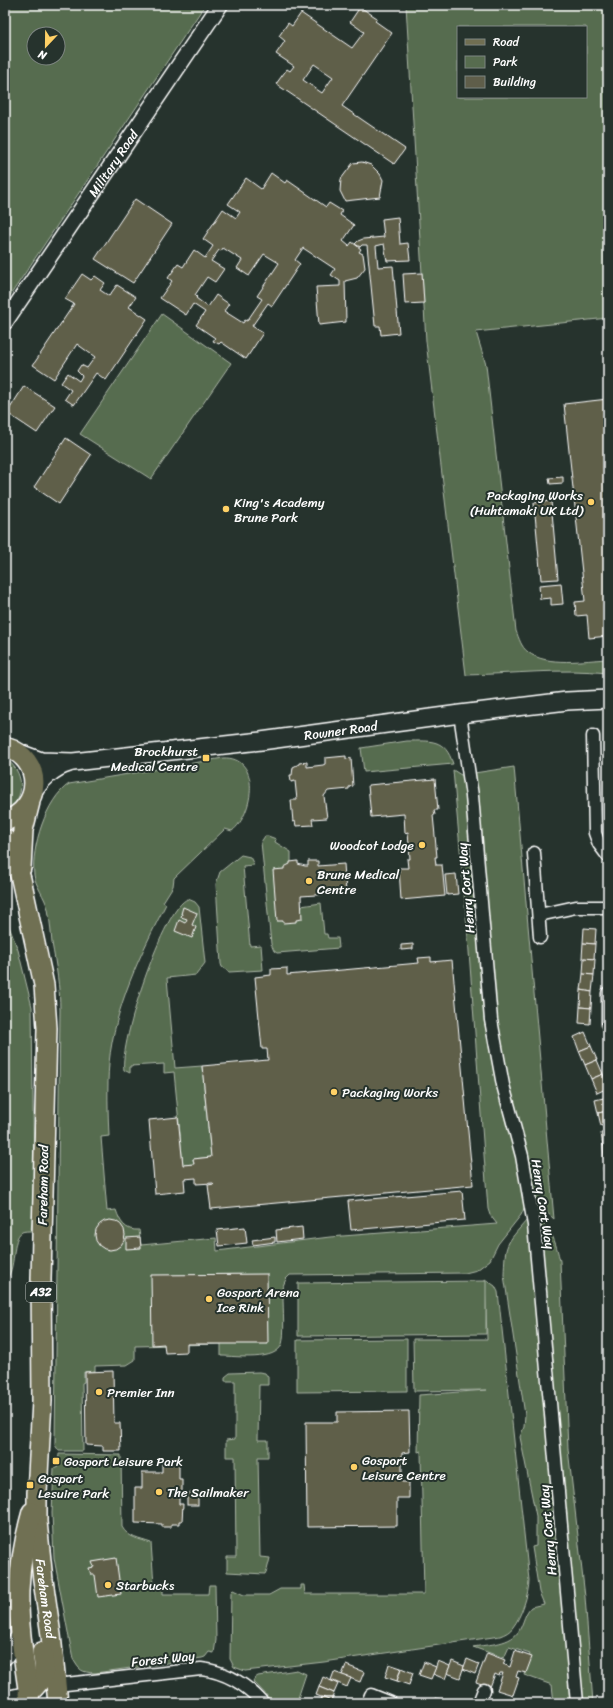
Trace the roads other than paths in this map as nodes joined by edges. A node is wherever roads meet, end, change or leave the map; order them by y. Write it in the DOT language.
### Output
graph roads {
  1 [pos="220,5"];
  2 [pos="5,322"];
  3 [pos="608,699"];
  4 [pos="460,714"];
  5 [pos="593,736"];
  6 [pos="10,748"];
  7 [pos="73,762"];
  8 [pos="32,796"];
  9 [pos="5,821"];
  10 [pos="5,839"];
  11 [pos="534,853"];
  12 [pos="608,856"];
  13 [pos="21,879"];
  14 [pos="608,907"];
  15 [pos="539,915"];
  16 [pos="540,937"];
  17 [pos="608,993"];
  18 [pos="608,997"];
  19 [pos="608,1025"];
  20 [pos="37,1493"];
  21 [pos="37,1522"];
  22 [pos="21,1633"];
  23 [pos="5,1657"];
  24 [pos="484,1690"];
  25 [pos="57,1694"];
  26 [pos="5,1699"];
  27 [pos="29,1699"];
  28 [pos="47,1703"];
  29 [pos="262,1703"];
  30 [pos="368,1703"];
  31 [pos="392,1703"];
  32 [pos="479,1703"];
  33 [pos="577,1703"];
  1 -- 2 [label="street, Military Road"];
  3 -- 4 [label="main road, Rowner Road"];
  4 -- 7 [label="main road, Rowner Road"];
  4 -- 33 [label="street, Henry Cort Way"];
  5 -- 12 [label="street"];
  6 -- 7 [label="main road, Rowner Road"];
  6 -- 8 [label="main road, Fareham Road"];
  7 -- 8 [label="main road, Rowner Road"];
  8 -- 9 [label="main road"];
  8 -- 13 [label="main road, Fareham Road / A32"];
  10 -- 13 [label="main road, Fareham Road / A32"];
  11 -- 15 [label="street"];
  13 -- 20 [label="main road, Fareham Road / A32"];
  14 -- 15 [label="street"];
  15 -- 16 [label="street"];
  17 -- 18 [label="street"];
  18 -- 19 [label="street"];
  20 -- 21 [label="main road, Fareham Road / A32"];
  20 -- 22 [label="main road, Fareham Road / A32"];
  21 -- 25 [label="main road, Fareham Road / A32"];
  21 -- 27 [label="main road, A32"];
  22 -- 23 [label="street"];
  22 -- 27 [label="main road, Fareham Road / A32"];
  24 -- 32 [label="street"];
  25 -- 27 [label="main road"];
  25 -- 28 [label="main road"];
  25 -- 29 [label="street, Forest Way"];
  26 -- 27 [label="street"];
  30 -- 31 [label="street"];
}
